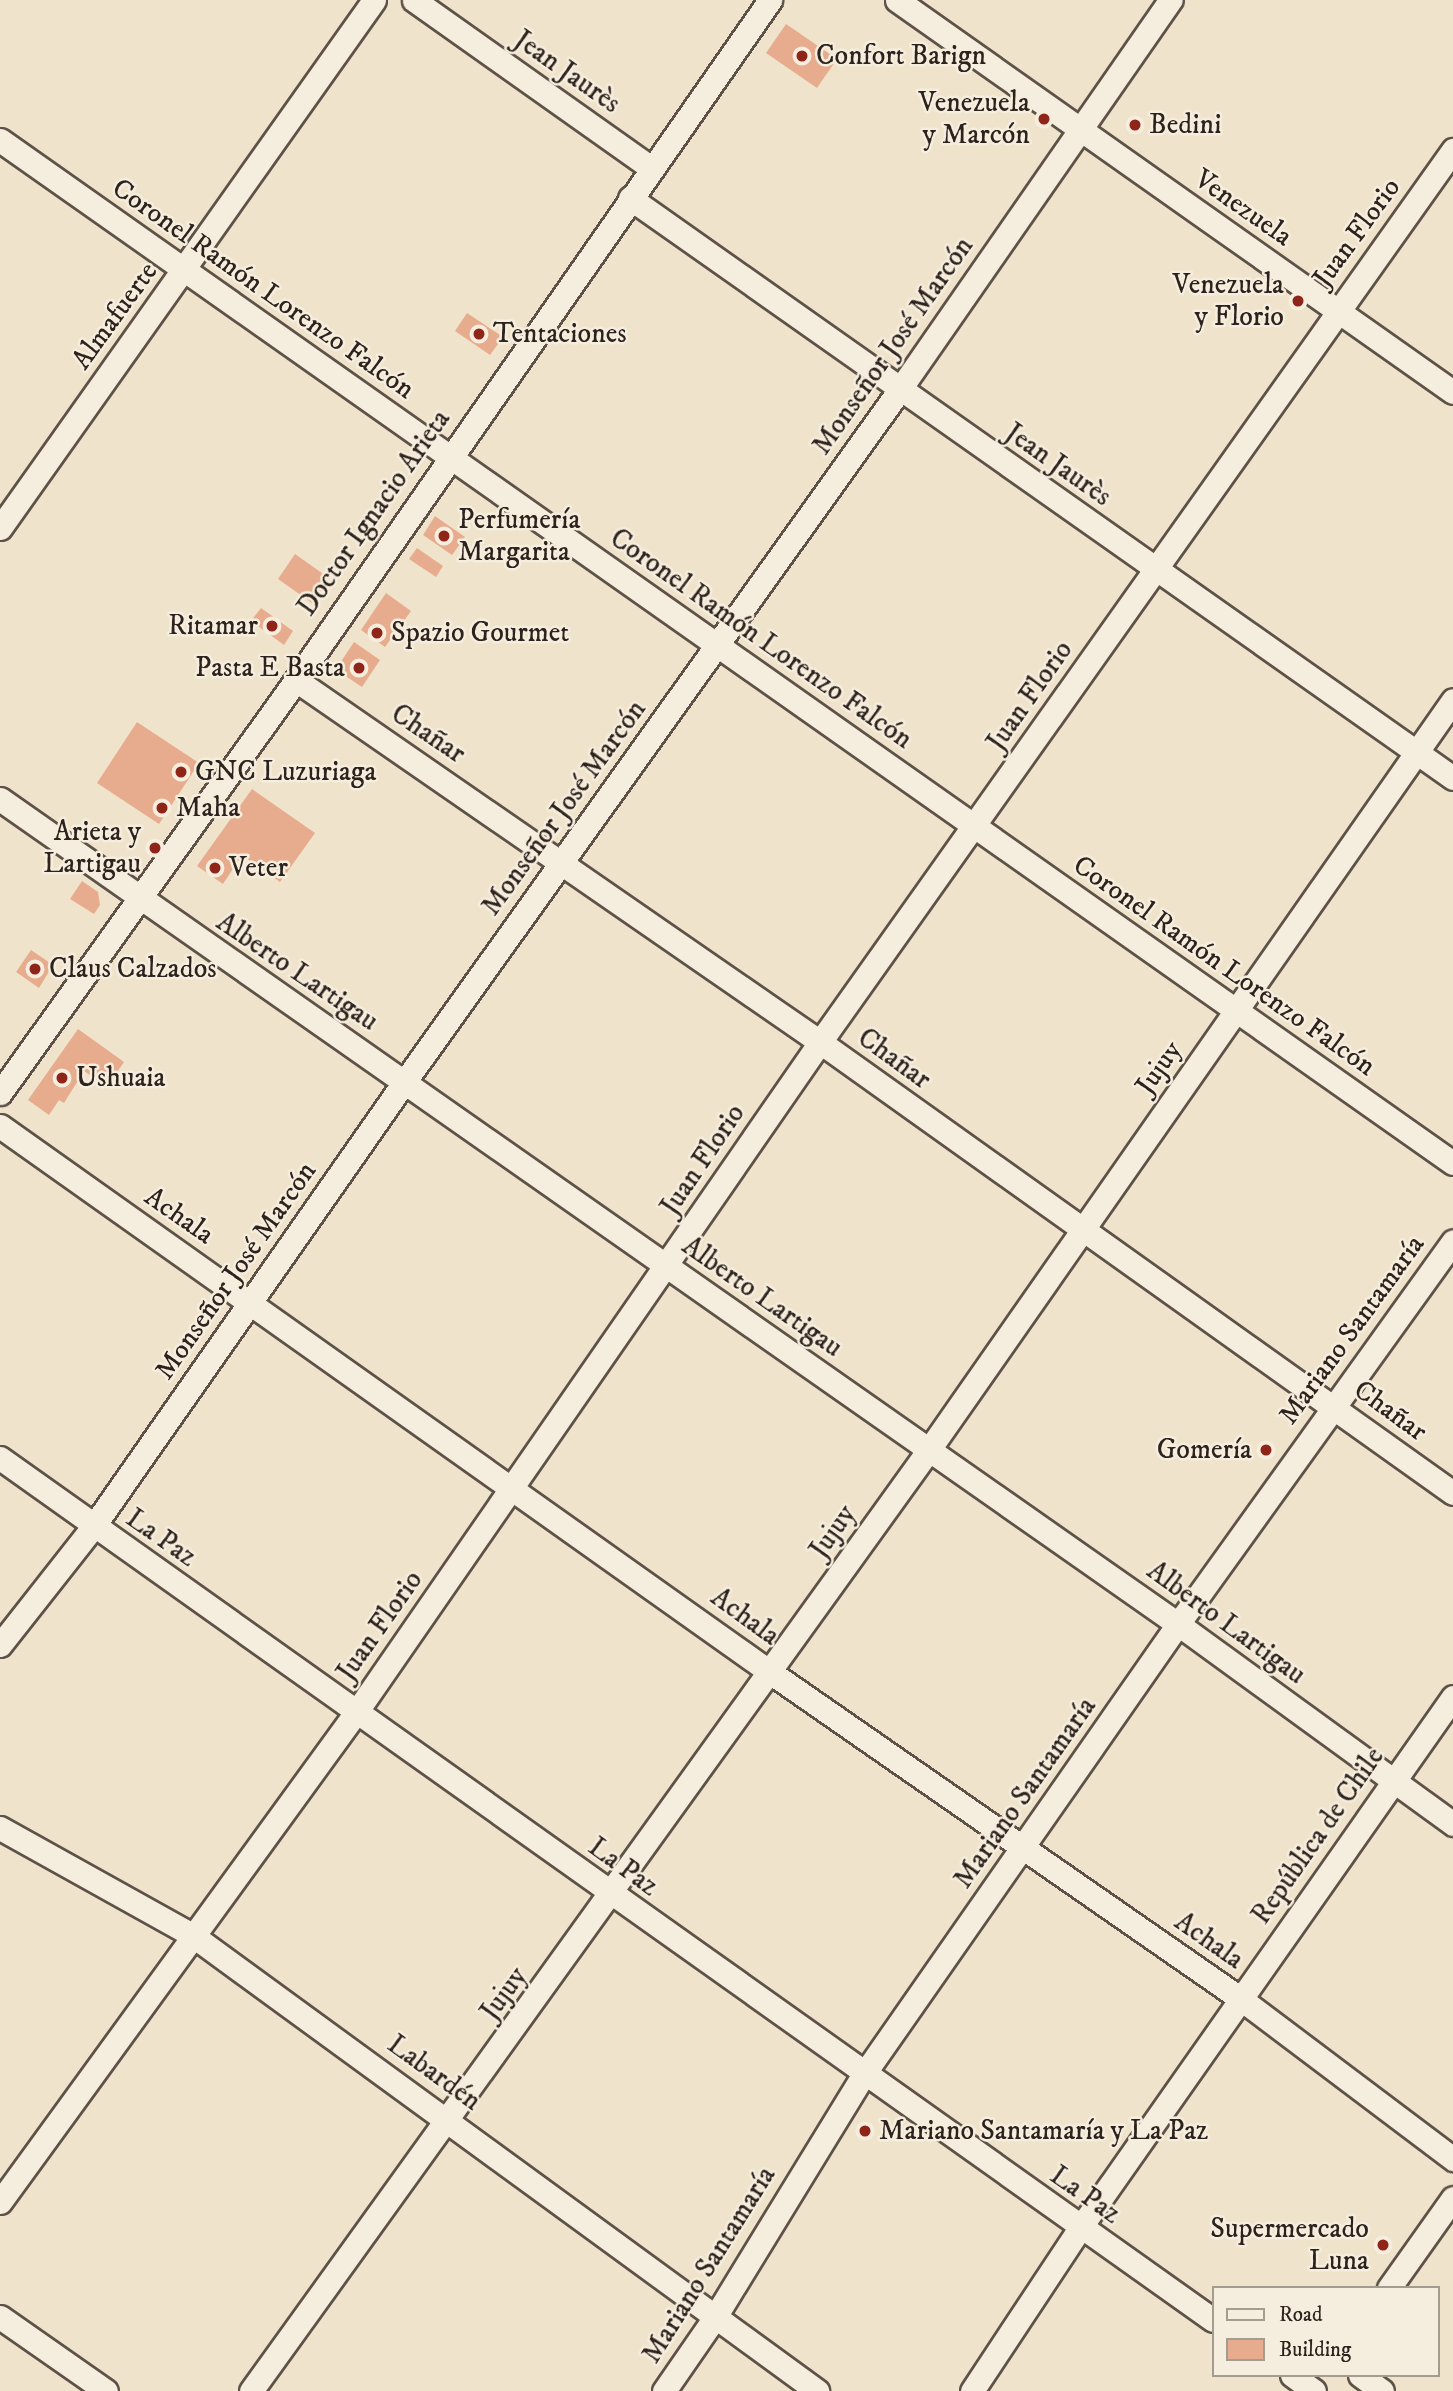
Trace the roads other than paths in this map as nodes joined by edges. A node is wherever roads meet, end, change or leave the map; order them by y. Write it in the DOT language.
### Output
graph roads {
  1 [pos="374,0"];
  2 [pos="414,0"];
  3 [pos="770,0"];
  4 [pos="897,0"];
  5 [pos="1170,0"];
  6 [pos="1079,129"];
  7 [pos="0,139"];
  8 [pos="1453,150"];
  9 [pos="651,168"];
  10 [pos="630,198"];
  11 [pos="185,270"];
  12 [pos="1337,312"];
  13 [pos="900,389"];
  14 [pos="1453,393"];
  15 [pos="450,457"];
  16 [pos="0,528"];
  17 [pos="1156,570"];
  18 [pos="718,645"];
  19 [pos="296,680"];
  20 [pos="1453,700"];
  21 [pos="1416,753"];
  22 [pos="1453,778"];
  23 [pos="0,799"];
  24 [pos="974,827"];
  25 [pos="562,862"];
  26 [pos="138,898"];
  27 [pos="1236,1009"];
  28 [pos="820,1042"];
  29 [pos="405,1081"];
  30 [pos="0,1093"];
  31 [pos="0,1126"];
  32 [pos="1453,1163"];
  33 [pos="1081,1231"];
  34 [pos="1453,1242"];
  35 [pos="667,1266"];
  36 [pos="251,1303"];
  37 [pos="1333,1407"];
  38 [pos="928,1451"];
  39 [pos="0,1458"];
  40 [pos="512,1486"];
  41 [pos="1453,1493"];
  42 [pos="93,1527"];
  43 [pos="1178,1623"];
  44 [pos="0,1644"];
  45 [pos="770,1672"];
  46 [pos="1453,1697"];
  47 [pos="357,1712"];
  48 [pos="1392,1781"];
  49 [pos="1453,1824"];
  50 [pos="0,1828"];
  51 [pos="1023,1848"];
  52 [pos="611,1896"];
  53 [pos="191,1935"];
  54 [pos="1241,1999"];
  55 [pos="864,2074"];
  56 [pos="450,2120"];
  57 [pos="1453,2159"];
  58 [pos="1453,2198"];
  59 [pos="0,2202"];
  60 [pos="1080,2228"];
  61 [pos="1389,2286"];
  62 [pos="715,2317"];
  63 [pos="0,2318"];
  64 [pos="1212,2319"];
  65 [pos="1295,2377"];
  66 [pos="1363,2377"];
  67 [pos="106,2391"];
  68 [pos="251,2391"];
  69 [pos="664,2391"];
  70 [pos="817,2391"];
  71 [pos="972,2391"];
  72 [pos="1315,2391"];
  73 [pos="1382,2391"];
  1 -- 11 [label="street, Almafuerte"];
  2 -- 9 [label="street, Jean Jaurès"];
  3 -- 9 [label="street, Doctor Ignacio Arieta"];
  4 -- 6 [label="street, Venezuela"];
  5 -- 6 [label="street, Monseñor José Marcón"];
  6 -- 12 [label="street, Venezuela"];
  6 -- 13 [label="street, Monseñor José Marcón"];
  7 -- 11 [label="street, Coronel Ramón Lorenzo Falcón"];
  8 -- 12 [label="street, Juan Florio"];
  9 -- 10 [label="street, Doctor Ignacio Arieta"];
  10 -- 13 [label="street, Jean Jaurès"];
  10 -- 15 [label="street, Doctor Ignacio Arieta"];
  11 -- 15 [label="street, Coronel Ramón Lorenzo Falcón"];
  11 -- 16 [label="street, Almafuerte"];
  12 -- 14 [label="street, Venezuela"];
  12 -- 17 [label="street, Juan Florio"];
  13 -- 17 [label="street, Jean Jaurès"];
  13 -- 18 [label="street, Monseñor José Marcón"];
  15 -- 18 [label="street, Coronel Ramón Lorenzo Falcón"];
  15 -- 19 [label="street, Doctor Ignacio Arieta"];
  17 -- 21 [label="street, Jean Jaurès"];
  17 -- 24 [label="street, Juan Florio"];
  18 -- 24 [label="street, Coronel Ramón Lorenzo Falcón"];
  18 -- 25 [label="street, Monseñor José Marcón"];
  19 -- 25 [label="street, Chañar"];
  19 -- 26 [label="street, Doctor Ignacio Arieta"];
  20 -- 21 [label="street, Jujuy"];
  21 -- 22 [label="street, Jean Jaurès"];
  21 -- 27 [label="street, Jujuy"];
  23 -- 26 [label="street, Alberto Lartigau"];
  24 -- 27 [label="street, Coronel Ramón Lorenzo Falcón"];
  24 -- 28 [label="street, Juan Florio"];
  25 -- 28 [label="street, Chañar"];
  25 -- 29 [label="street, Monseñor José Marcón"];
  26 -- 29 [label="street, Alberto Lartigau"];
  26 -- 30 [label="street, Doctor Ignacio Arieta"];
  27 -- 32 [label="street, Coronel Ramón Lorenzo Falcón"];
  27 -- 33 [label="street, Jujuy"];
  28 -- 33 [label="street, Chañar"];
  28 -- 35 [label="street, Juan Florio"];
  29 -- 35 [label="street, Alberto Lartigau"];
  29 -- 36 [label="street, Monseñor José Marcón"];
  31 -- 36 [label="street, Achala"];
  33 -- 37 [label="street, Chañar"];
  33 -- 38 [label="street, Jujuy"];
  34 -- 37 [label="street, Mariano Santamaría"];
  35 -- 38 [label="street, Alberto Lartigau"];
  35 -- 40 [label="street, Juan Florio"];
  36 -- 40 [label="street, Achala"];
  36 -- 42 [label="street, Monseñor José Marcón"];
  37 -- 41 [label="street, Chañar"];
  37 -- 43 [label="street, Mariano Santamaría"];
  38 -- 43 [label="street, Alberto Lartigau"];
  38 -- 45 [label="street, Jujuy"];
  39 -- 42 [label="street, La Paz"];
  40 -- 45 [label="street, Achala"];
  40 -- 47 [label="street, Juan Florio"];
  42 -- 44 [label="street, Monseñor José Marcón"];
  42 -- 47 [label="street, La Paz"];
  43 -- 48 [label="street, Alberto Lartigau"];
  43 -- 51 [label="street, Mariano Santamaría"];
  45 -- 51 [label="street, Achala"];
  45 -- 52 [label="street, Jujuy"];
  46 -- 48 [label="street, República de Chile"];
  47 -- 52 [label="street, La Paz"];
  47 -- 53 [label="street, Juan Florio"];
  48 -- 49 [label="street, Alberto Lartigau"];
  48 -- 54 [label="street, República de Chile"];
  50 -- 53 [label="street, Labardén"];
  51 -- 54 [label="street, Achala"];
  51 -- 55 [label="street, Mariano Santamaría"];
  52 -- 55 [label="street, La Paz"];
  52 -- 56 [label="street, Jujuy"];
  53 -- 56 [label="street, Labardén"];
  53 -- 59 [label="street, Juan Florio"];
  54 -- 57 [label="street, Achala"];
  54 -- 60 [label="street, República de Chile"];
  55 -- 60 [label="street, La Paz"];
  55 -- 62 [label="street, Mariano Santamaría"];
  56 -- 62 [label="street, Labardén"];
  56 -- 68 [label="street, Jujuy"];
  58 -- 61 [label="street"];
  60 -- 64 [label="street, La Paz"];
  60 -- 71 [label="street, República de Chile"];
  62 -- 69 [label="street, Mariano Santamaría"];
  62 -- 70 [label="street, Labardén"];
  63 -- 67 [label="street"];
  65 -- 72 [label="street"];
  66 -- 73 [label="street"];
}
